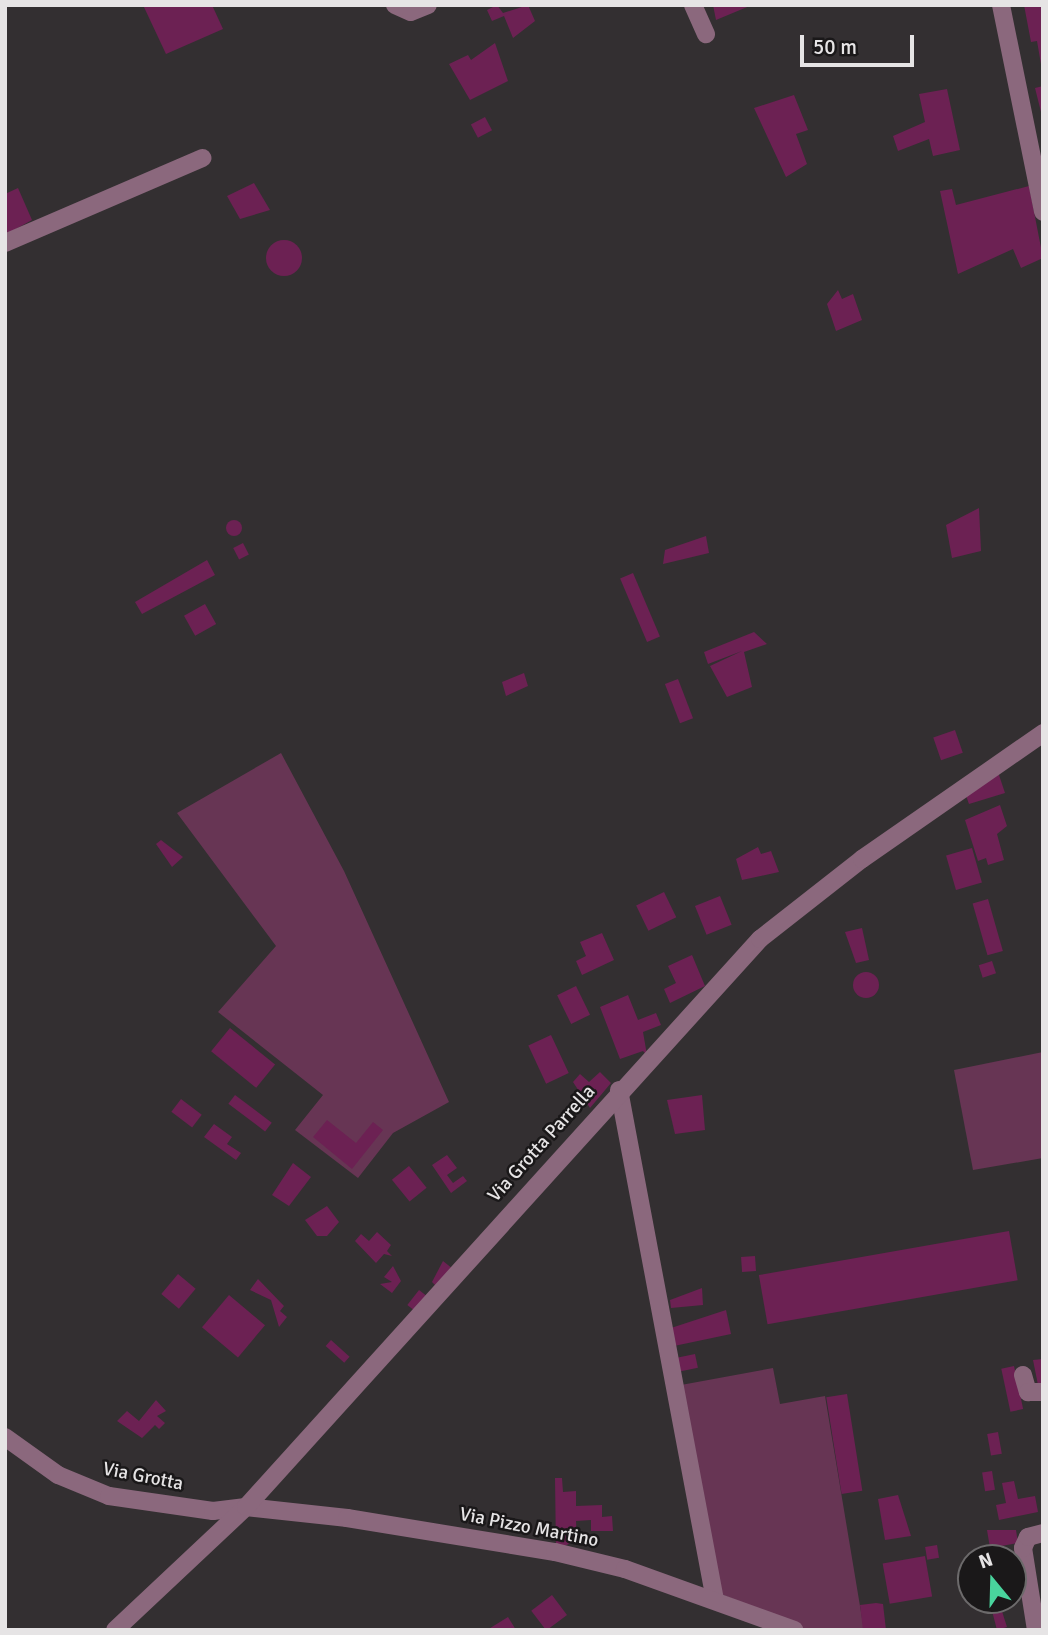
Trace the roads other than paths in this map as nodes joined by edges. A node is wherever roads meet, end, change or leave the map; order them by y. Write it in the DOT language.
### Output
graph roads {
  1 [pos="395,5"];
  2 [pos="428,5"];
  3 [pos="693,5"];
  4 [pos="1001,5"];
  5 [pos="706,34"];
  6 [pos="201,158"];
  7 [pos="1043,212"];
  8 [pos="5,243"];
  9 [pos="1043,733"];
  10 [pos="619,1090"];
  11 [pos="1023,1375"];
  12 [pos="1043,1392"];
  13 [pos="5,1437"];
  14 [pos="246,1507"];
  15 [pos="1035,1535"];
  16 [pos="715,1600"];
  17 [pos="115,1630"];
  18 [pos="794,1630"];
  19 [pos="1037,1630"];
  1 -- 2 [label="street"];
  3 -- 5 [label="street"];
  4 -- 7 [label="street"];
  6 -- 8 [label="street"];
  9 -- 10 [label="street, Via Grotta Parrella"];
  10 -- 14 [label="street, Via Grotta Parrella"];
  10 -- 16 [label="street"];
  11 -- 12 [label="street"];
  13 -- 14 [label="street, Via Grotta"];
  14 -- 16 [label="street, Via Pizzo Martino"];
  14 -- 17 [label="street, Via Grotta Parrella"];
  15 -- 19 [label="street"];
  16 -- 18 [label="street, Via Pizzo Martino"];
}
